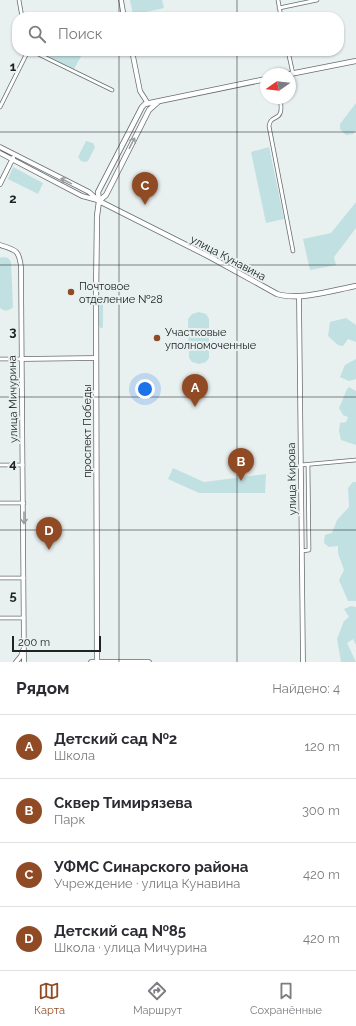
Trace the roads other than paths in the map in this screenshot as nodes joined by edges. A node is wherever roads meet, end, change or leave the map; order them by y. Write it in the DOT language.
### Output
graph roads {
  1 [pos="19,0"];
  2 [pos="121,0"];
  3 [pos="278,0"];
  4 [pos="317,0"];
  5 [pos="279,8"];
  6 [pos="21,12"];
  7 [pos="123,12"];
  8 [pos="280,12"];
  9 [pos="26,56"];
  10 [pos="42,56"];
  11 [pos="133,56"];
  12 [pos="289,56"];
  13 [pos="356,61"];
  14 [pos="290,68"];
  15 [pos="296,73"];
  16 [pos="260,80"];
  17 [pos="112,90"];
  18 [pos="140,90"];
  19 [pos="160,101"];
  20 [pos="147,102"];
  21 [pos="281,104"];
  22 [pos="0,107"];
  23 [pos="142,107"];
  24 [pos="149,110"];
  25 [pos="0,147"];
  26 [pos="0,153"];
  27 [pos="14,154"];
  28 [pos="117,155"];
  29 [pos="124,158"];
  30 [pos="12,159"];
  31 [pos="0,184"];
  32 [pos="99,201"];
  33 [pos="0,245"];
  34 [pos="293,251"];
  35 [pos="356,286"];
  36 [pos="299,296"];
  37 [pos="96,358"];
  38 [pos="0,359"];
  39 [pos="21,359"];
  40 [pos="356,460"];
  41 [pos="308,464"];
  42 [pos="0,465"];
  43 [pos="23,465"];
  44 [pos="301,465"];
  45 [pos="0,503"];
  46 [pos="24,503"];
  47 [pos="302,551"];
  48 [pos="0,578"];
  49 [pos="24,578"];
  50 [pos="0,618"];
  51 [pos="24,618"];
  52 [pos="24,646"];
  53 [pos="16,662"];
  54 [pos="24,662"];
  55 [pos="92,662"];
  56 [pos="97,662"];
  57 [pos="148,662"];
  58 [pos="303,662"];
  1 -- 6 [label="street"];
  2 -- 7 [label="street"];
  3 -- 5 [label="street"];
  4 -- 5 [label="street"];
  5 -- 8 [label="street"];
  9 -- 22 [label="street"];
  10 -- 17 [label="street"];
  11 -- 18 [label="street"];
  12 -- 14 [label="street"];
  13 -- 15 [label="main road"];
  16 -- 19 [label="main road"];
  18 -- 20 [label="street"];
  18 -- 23 [label="street"];
  19 -- 20 [label="main road"];
  19 -- 24 [label="main road"];
  20 -- 23 [label="main road, проспект Победы"];
  20 -- 24 [label="main road"];
  21 -- 34 [label="street"];
  23 -- 28 [label="main road, проспект Победы"];
  29 -- 24 [label="main road, one-way"];
  25 -- 27 [label="street, улица Кунавина"];
  26 -- 30 [label="street, улица Кунавина"];
  27 -- 30 [label="street"];
  32 -- 27 [label="street, улица Кунавина, one-way"];
  28 -- 29 [label="street"];
  28 -- 32 [label="main road, проспект Победы"];
  29 -- 32 [label="main road"];
  30 -- 31 [label="street"];
  30 -- 32 [label="street, улица Кунавина"];
  32 -- 36 [label="main road, улица Кунавина"];
  32 -- 37 [label="main road, проспект Победы"];
  33 -- 39 [label="street, улица Мичурина"];
  35 -- 36 [label="main road, улица Кунавина"];
  36 -- 44 [label="street, улица Кирова"];
  37 -- 39 [label="street"];
  37 -- 56 [label="main road, проспект Победы"];
  38 -- 39 [label="street"];
  39 -- 43 [label="street, улица Мичурина"];
  40 -- 41 [label="street"];
  41 -- 44 [label="street"];
  41 -- 47 [label="street"];
  42 -- 43 [label="street"];
  43 -- 46 [label="street, улица Мичурина"];
  44 -- 47 [label="street, улица Кирова"];
  45 -- 46 [label="street"];
  46 -- 49 [label="street, улица Мичурина, one-way"];
  47 -- 58 [label="street, улица Кирова"];
  48 -- 49 [label="street"];
  49 -- 51 [label="street, улица Мичурина"];
  50 -- 51 [label="street"];
  51 -- 52 [label="street, улица Мичурина"];
  52 -- 53 [label="street"];
  52 -- 54 [label="street, улица Мичурина"];
  55 -- 56 [label="street"];
  56 -- 57 [label="street"];
}
